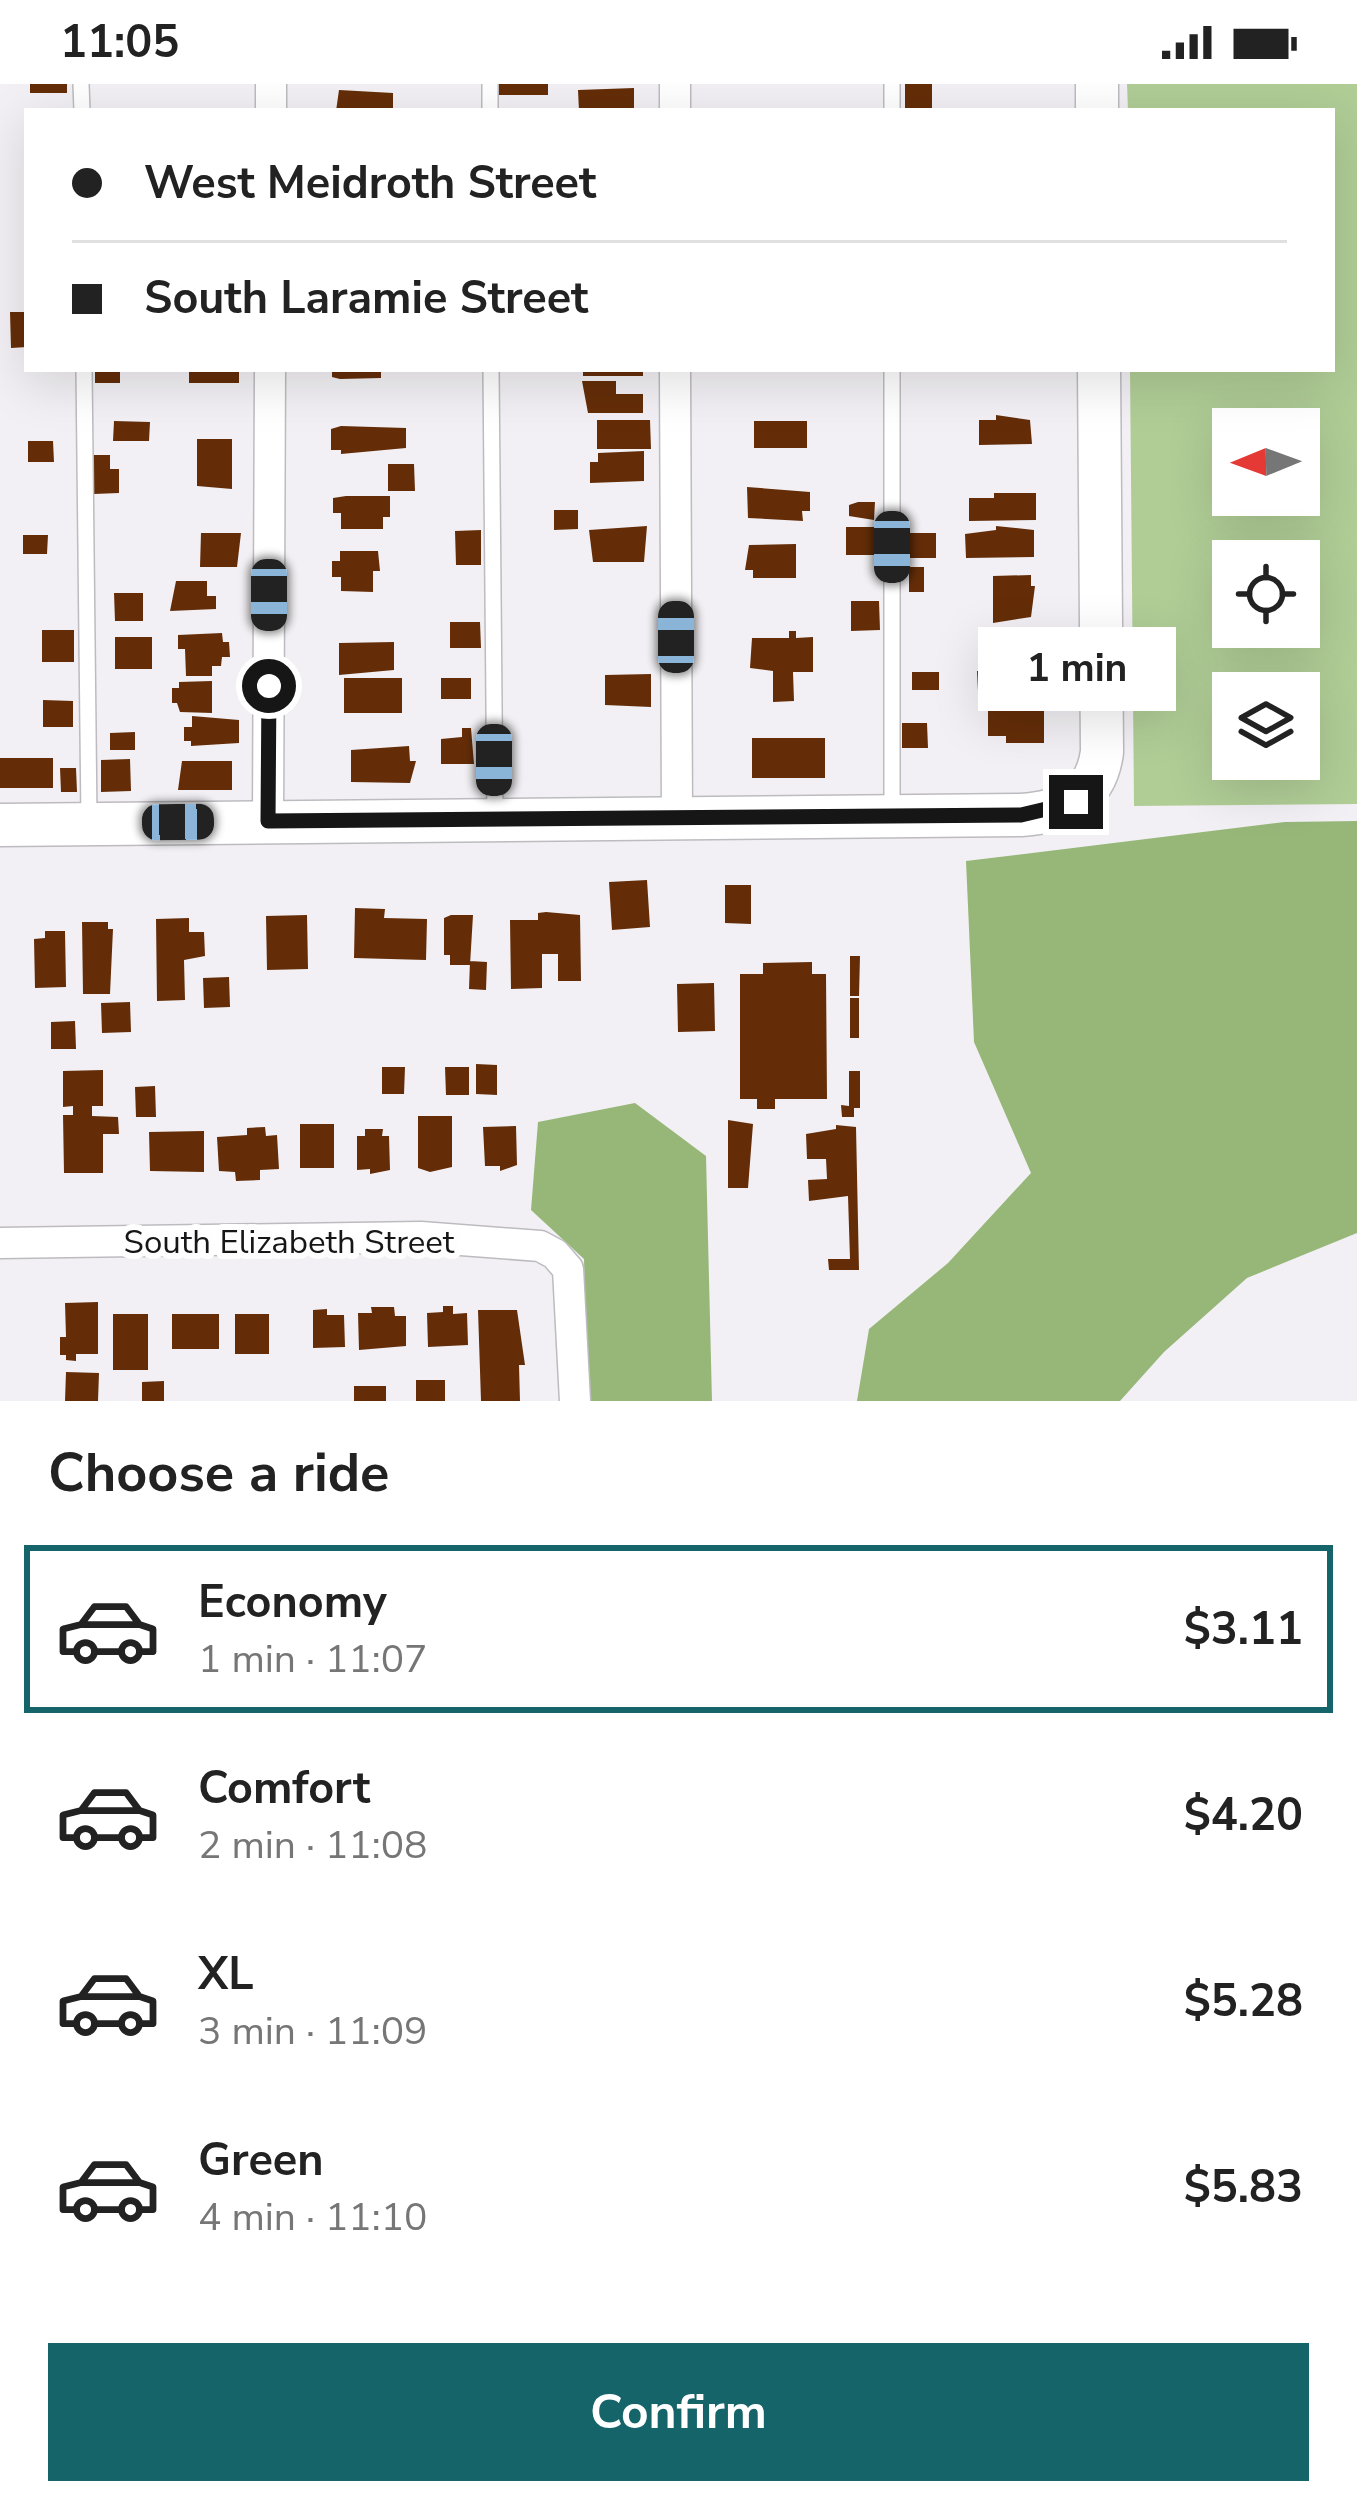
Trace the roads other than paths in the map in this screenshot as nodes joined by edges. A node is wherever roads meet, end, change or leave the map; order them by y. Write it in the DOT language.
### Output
graph roads {
  1 [pos="84,372"];
  2 [pos="270,372"];
  3 [pos="491,372"];
  4 [pos="675,372"];
  5 [pos="892,372"];
  6 [pos="1099,372"];
  7 [pos="892,813"];
  8 [pos="677,816"];
  9 [pos="495,818"];
  10 [pos="268,821"];
  11 [pos="88,823"];
  12 [pos="0,825"];
  13 [pos="0,1243"];
  14 [pos="575,1401"];
  1 -- 11 [label="lane"];
  2 -- 10 [label="street"];
  3 -- 9 [label="lane"];
  4 -- 8 [label="street"];
  5 -- 7 [label="lane"];
  6 -- 7 [label="street"];
  7 -- 8 [label="street"];
  8 -- 9 [label="street"];
  9 -- 10 [label="street"];
  10 -- 11 [label="street"];
  11 -- 12 [label="street"];
  13 -- 14 [label="street, South Elizabeth Street"];
}
